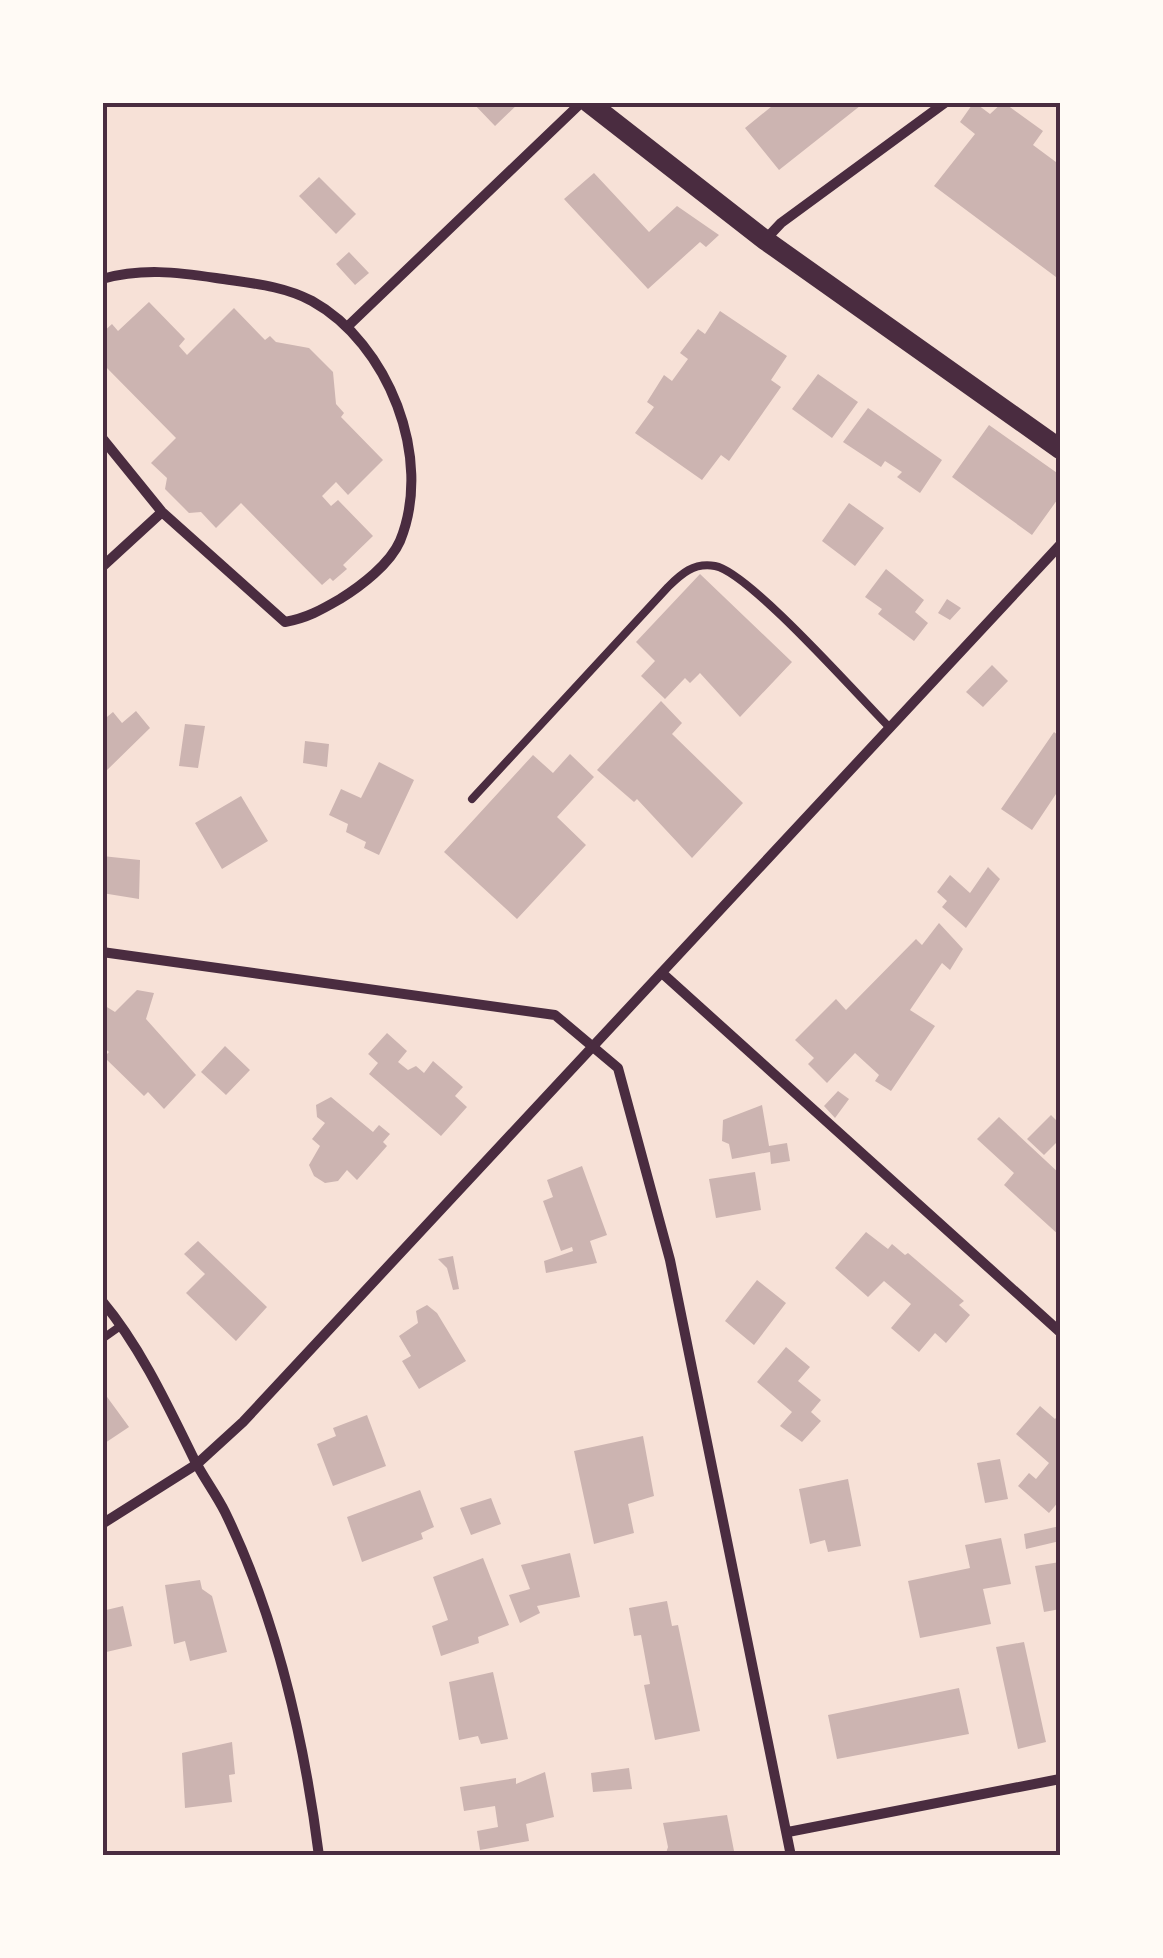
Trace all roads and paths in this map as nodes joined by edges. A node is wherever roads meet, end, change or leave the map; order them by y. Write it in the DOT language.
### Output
graph roads {
  1 [pos="585,102"];
  2 [pos="946,102"];
  3 [pos="765,240"];
  4 [pos="102,278"];
  5 [pos="347,327"];
  6 [pos="102,438"];
  7 [pos="1060,450"];
  8 [pos="162,512"];
  9 [pos="1060,545"];
  10 [pos="102,567"];
  11 [pos="890,728"];
  12 [pos="472,799"];
  13 [pos="102,952"];
  14 [pos="662,972"];
  15 [pos="594,1046"];
  16 [pos="102,1301"];
  17 [pos="119,1326"];
  18 [pos="1060,1332"];
  19 [pos="102,1339"];
  20 [pos="196,1464"];
  21 [pos="102,1524"];
  22 [pos="1060,1779"];
  23 [pos="788,1832"];
  24 [pos="319,1856"];
  25 [pos="791,1856"];
  1 -- 3 [label="main road"];
  1 -- 5 [label="street"];
  2 -- 3 [label="street"];
  3 -- 7 [label="main road"];
  4 -- 5 [label="street"];
  5 -- 8 [label="street"];
  6 -- 8 [label="street"];
  8 -- 10 [label="street"];
  9 -- 11 [label="street"];
  11 -- 12 [label="lane"];
  11 -- 14 [label="street"];
  13 -- 15 [label="street"];
  14 -- 15 [label="street"];
  14 -- 18 [label="street"];
  15 -- 20 [label="street"];
  15 -- 23 [label="street"];
  16 -- 17 [label="street"];
  17 -- 19 [label="lane"];
  17 -- 20 [label="street"];
  20 -- 21 [label="street"];
  20 -- 24 [label="street"];
  22 -- 23 [label="street"];
  23 -- 25 [label="street"];
}
